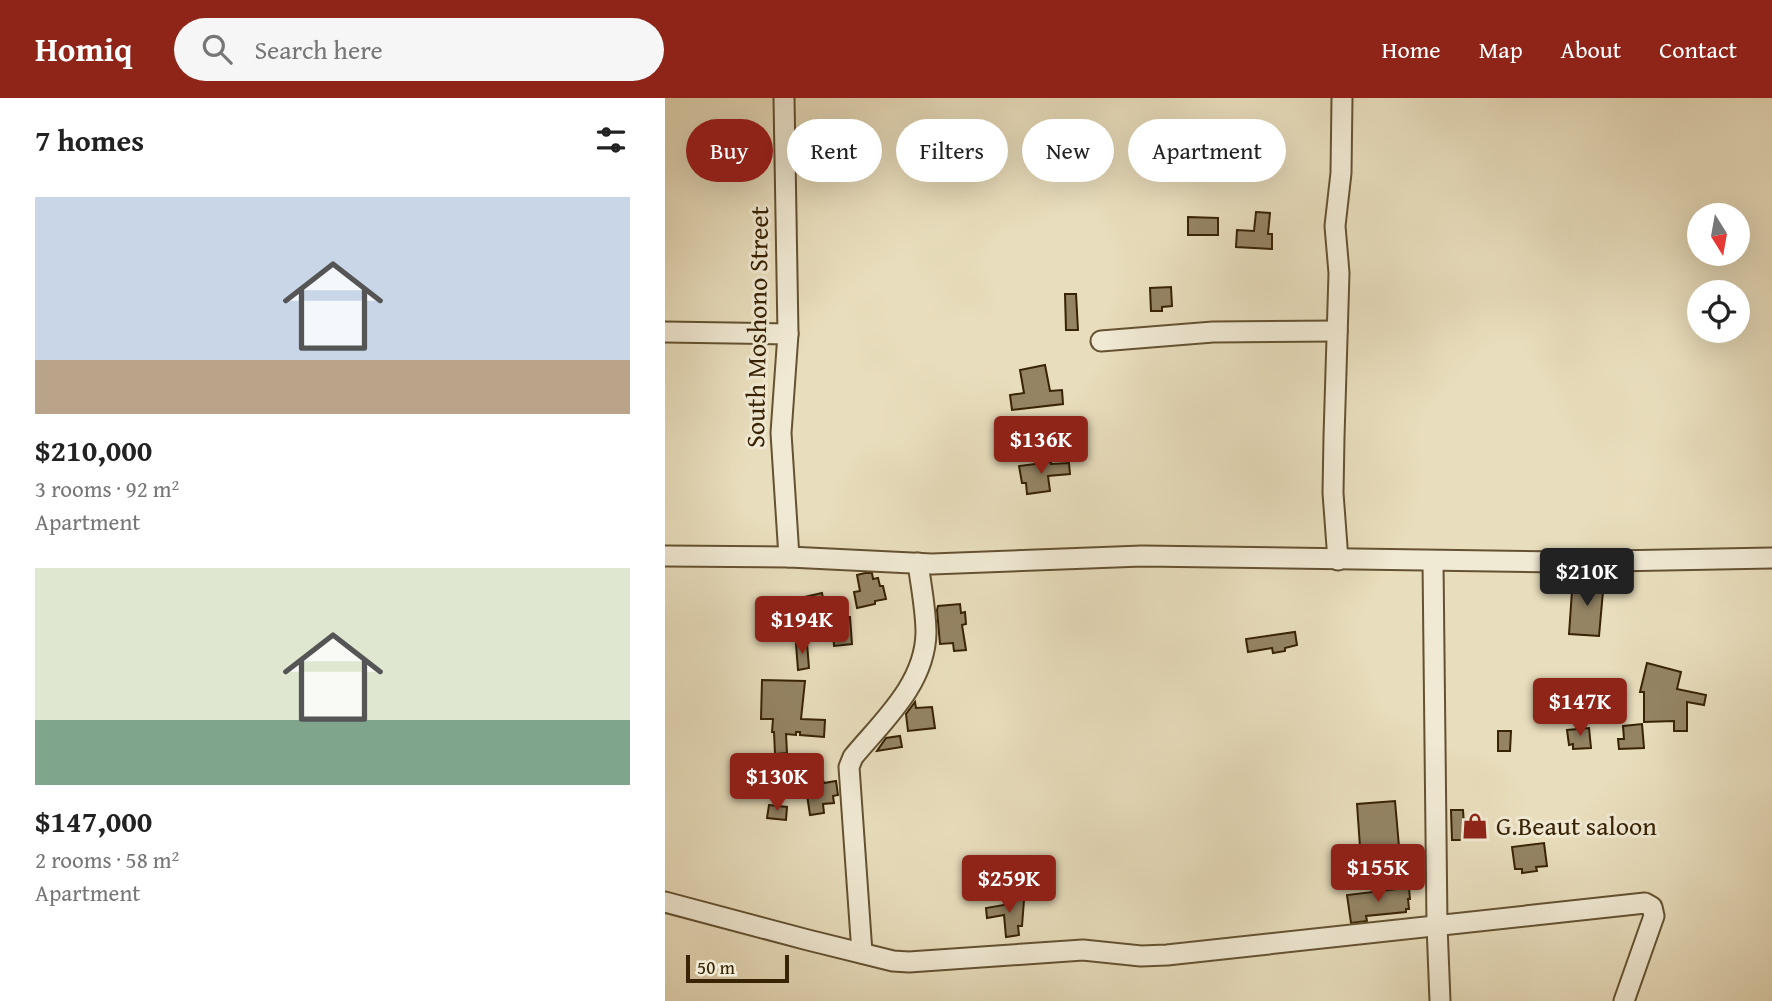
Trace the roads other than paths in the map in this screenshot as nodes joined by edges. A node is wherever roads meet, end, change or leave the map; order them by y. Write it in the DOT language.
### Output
graph roads {
  1 [pos="784,98"];
  2 [pos="1342,98"];
  3 [pos="1337,331"];
  4 [pos="665,332"];
  5 [pos="788,334"];
  6 [pos="1101,341"];
  7 [pos="665,556"];
  8 [pos="789,557"];
  9 [pos="1772,558"];
  10 [pos="1338,560"];
  11 [pos="1433,562"];
  12 [pos="918,563"];
  13 [pos="665,902"];
  14 [pos="1437,925"];
  15 [pos="862,953"];
  16 [pos="1440,1001"];
  17 [pos="1624,1001"];
  1 -- 5 [label="street, South Moshono Street"];
  2 -- 3 [label="street"];
  3 -- 6 [label="street"];
  3 -- 10 [label="street"];
  4 -- 5 [label="street"];
  5 -- 8 [label="street, South Moshono Street"];
  7 -- 8 [label="street"];
  8 -- 12 [label="street"];
  9 -- 11 [label="street"];
  10 -- 11 [label="street"];
  10 -- 12 [label="street"];
  11 -- 14 [label="street"];
  12 -- 15 [label="street"];
  13 -- 15 [label="street"];
  14 -- 15 [label="street"];
  14 -- 16 [label="street"];
  14 -- 17 [label="street"];
}
